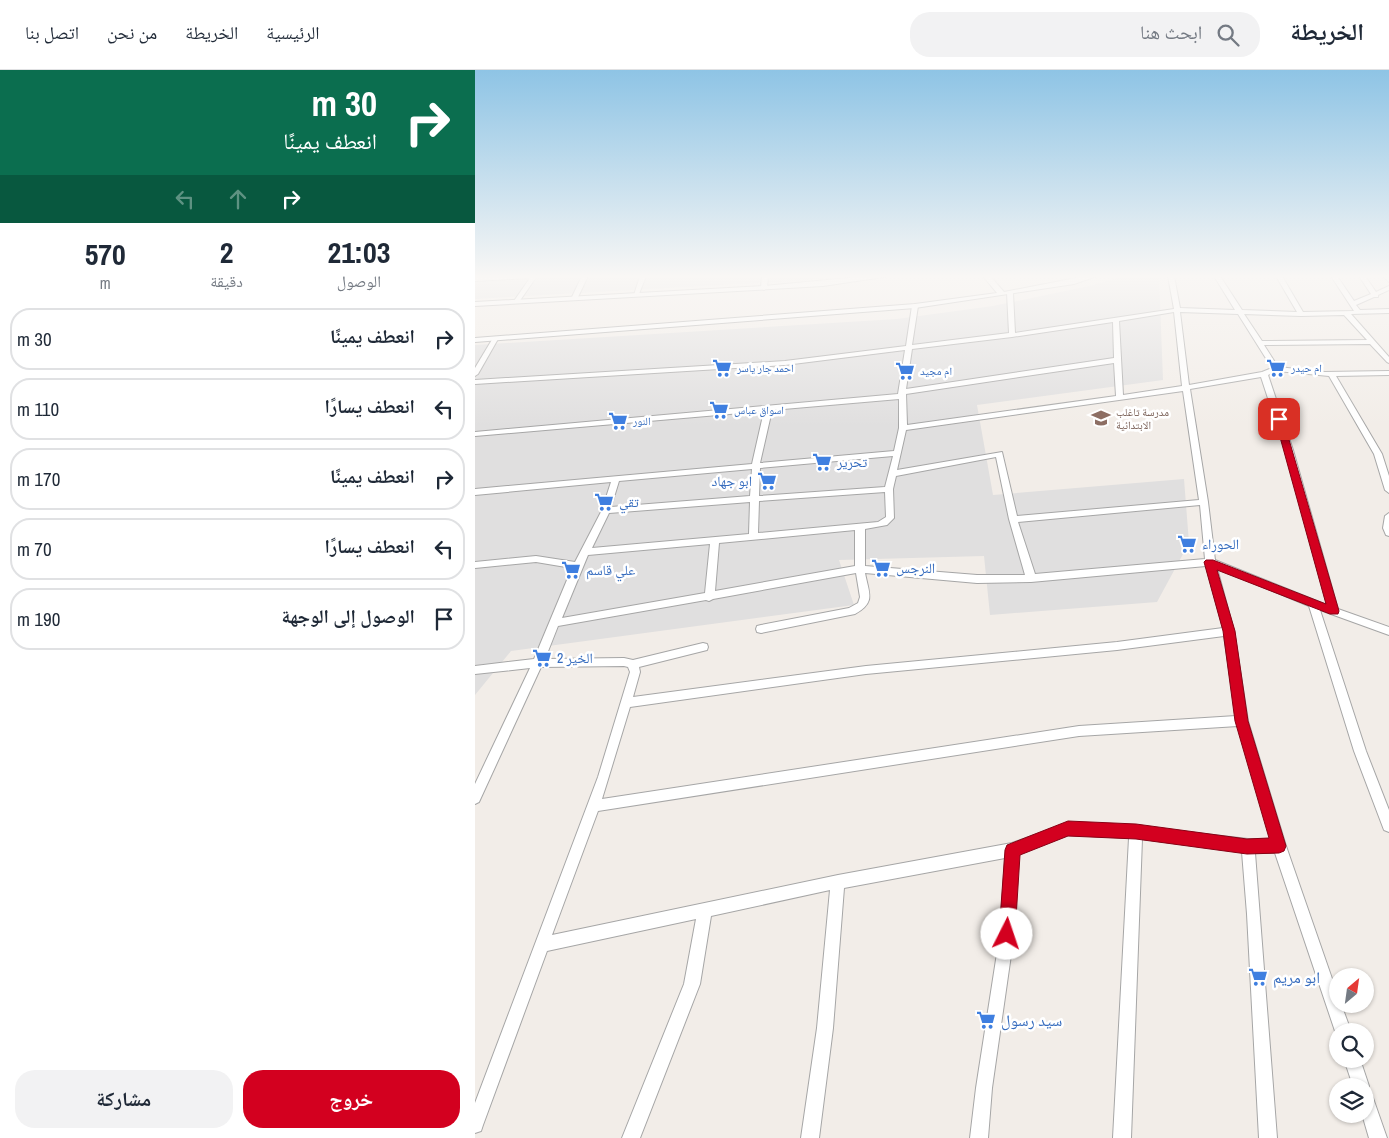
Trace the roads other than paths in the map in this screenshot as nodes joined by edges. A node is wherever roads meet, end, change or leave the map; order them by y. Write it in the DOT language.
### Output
graph roads {
  1 [pos="662,326"];
  2 [pos="911,326"];
  3 [pos="1011,326"];
  4 [pos="1072,326"];
  5 [pos="1116,326"];
  6 [pos="1179,326"];
  7 [pos="1248,326"];
  8 [pos="1358,326"];
  9 [pos="1012,335"];
  10 [pos="495,339"];
  11 [pos="475,340"];
  12 [pos="1372,342"];
  13 [pos="1259,343"];
  14 [pos="907,348"];
  15 [pos="1117,360"];
  16 [pos="1389,361"];
  17 [pos="1276,369"];
  18 [pos="1389,373"];
  19 [pos="475,374"];
  20 [pos="1264,374"];
  21 [pos="1331,374"];
  22 [pos="475,382"];
  23 [pos="1186,388"];
  24 [pos="902,394"];
  25 [pos="1120,397"];
  26 [pos="768,409"];
  27 [pos="903,428"];
  28 [pos="475,434"];
  29 [pos="896,453"];
  30 [pos="756,465"];
  31 [pos="892,474"];
  32 [pos="616,478"];
  33 [pos="1389,488"];
  34 [pos="889,489"];
  35 [pos="475,492"];
  36 [pos="755,499"];
  37 [pos="1204,502"];
  38 [pos="606,510"];
  39 [pos="1389,516"];
  40 [pos="1013,519"];
  41 [pos="859,527"];
  42 [pos="1389,533"];
  43 [pos="753,536"];
  44 [pos="715,541"];
  45 [pos="585,552"];
  46 [pos="1209,562"];
  47 [pos="475,565"];
  48 [pos="578,566"];
  49 [pos="860,569"];
  50 [pos="1031,578"];
  51 [pos="709,597"];
  52 [pos="1313,604"];
  53 [pos="1334,611"];
  54 [pos="554,622"];
  55 [pos="761,629"];
  56 [pos="1389,630"];
  57 [pos="1229,631"];
  58 [pos="703,647"];
  59 [pos="538,663"];
  60 [pos="633,664"];
  61 [pos="475,670"];
  62 [pos="626,703"];
  63 [pos="1242,721"];
  64 [pos="475,798"];
  65 [pos="593,806"];
  66 [pos="1389,826"];
  67 [pos="1136,832"];
  68 [pos="1247,846"];
  69 [pos="1279,846"];
  70 [pos="1012,850"];
  71 [pos="838,882"];
  72 [pos="705,910"];
  73 [pos="541,944"];
  74 [pos="1340,1023"];
  75 [pos="1373,1123"];
  76 [pos="475,1125"];
  77 [pos="631,1138"];
  78 [pos="810,1138"];
  79 [pos="979,1138"];
  80 [pos="1122,1138"];
  81 [pos="1268,1138"];
  82 [pos="1378,1138"];
  1 -- 10 [label="street"];
  2 -- 14 [label="street"];
  3 -- 9 [label="street"];
  4 -- 9 [label="street"];
  5 -- 15 [label="street"];
  6 -- 23 [label="street"];
  7 -- 13 [label="street"];
  8 -- 12 [label="street"];
  9 -- 14 [label="street"];
  10 -- 11 [label="street"];
  10 -- 19 [label="street"];
  12 -- 13 [label="street"];
  12 -- 16 [label="street"];
  13 -- 17 [label="street"];
  14 -- 22 [label="street"];
  14 -- 24 [label="street"];
  15 -- 24 [label="street"];
  15 -- 25 [label="street"];
  17 -- 20 [label="street"];
  17 -- 21 [label="street"];
  18 -- 21 [label="street"];
  20 -- 23 [label="street"];
  20 -- 53 [label="street"];
  21 -- 33 [label="street"];
  23 -- 25 [label="street"];
  23 -- 37 [label="street"];
  24 -- 26 [label="street"];
  24 -- 27 [label="street"];
  25 -- 27 [label="street"];
  26 -- 28 [label="street"];
  26 -- 30 [label="street"];
  27 -- 29 [label="street"];
  29 -- 30 [label="street"];
  29 -- 31 [label="street"];
  30 -- 32 [label="street"];
  30 -- 36 [label="street"];
  31 -- 34 [label="street"];
  31 -- 40 [label="street"];
  32 -- 35 [label="street"];
  32 -- 38 [label="street"];
  34 -- 36 [label="street"];
  34 -- 41 [label="street"];
  36 -- 38 [label="street"];
  36 -- 43 [label="street"];
  37 -- 40 [label="street"];
  37 -- 46 [label="street"];
  38 -- 45 [label="street"];
  39 -- 42 [label="street"];
  40 -- 50 [label="street"];
  41 -- 43 [label="street"];
  41 -- 49 [label="street"];
  43 -- 44 [label="street"];
  44 -- 45 [label="street"];
  44 -- 51 [label="street"];
  45 -- 48 [label="street"];
  46 -- 50 [label="street"];
  46 -- 52 [label="street"];
  46 -- 57 [label="street"];
  47 -- 48 [label="street"];
  48 -- 54 [label="street"];
  49 -- 50 [label="street"];
  49 -- 51 [label="street"];
  49 -- 55 [label="street"];
  51 -- 54 [label="street"];
  52 -- 53 [label="street"];
  52 -- 66 [label="street"];
  53 -- 56 [label="street"];
  54 -- 59 [label="street"];
  57 -- 62 [label="street"];
  57 -- 63 [label="street"];
  58 -- 60 [label="street"];
  59 -- 60 [label="street"];
  59 -- 61 [label="street"];
  59 -- 64 [label="street"];
  60 -- 62 [label="street"];
  62 -- 65 [label="street"];
  63 -- 65 [label="street"];
  63 -- 69 [label="street"];
  65 -- 73 [label="street"];
  67 -- 68 [label="street"];
  67 -- 70 [label="street"];
  67 -- 80 [label="street"];
  68 -- 69 [label="street"];
  68 -- 81 [label="street"];
  69 -- 74 [label="street"];
  70 -- 71 [label="street"];
  70 -- 79 [label="street"];
  71 -- 72 [label="street"];
  71 -- 78 [label="street"];
  72 -- 73 [label="street"];
  72 -- 77 [label="street"];
  73 -- 76 [label="street"];
  75 -- 82 [label="street"];
}
